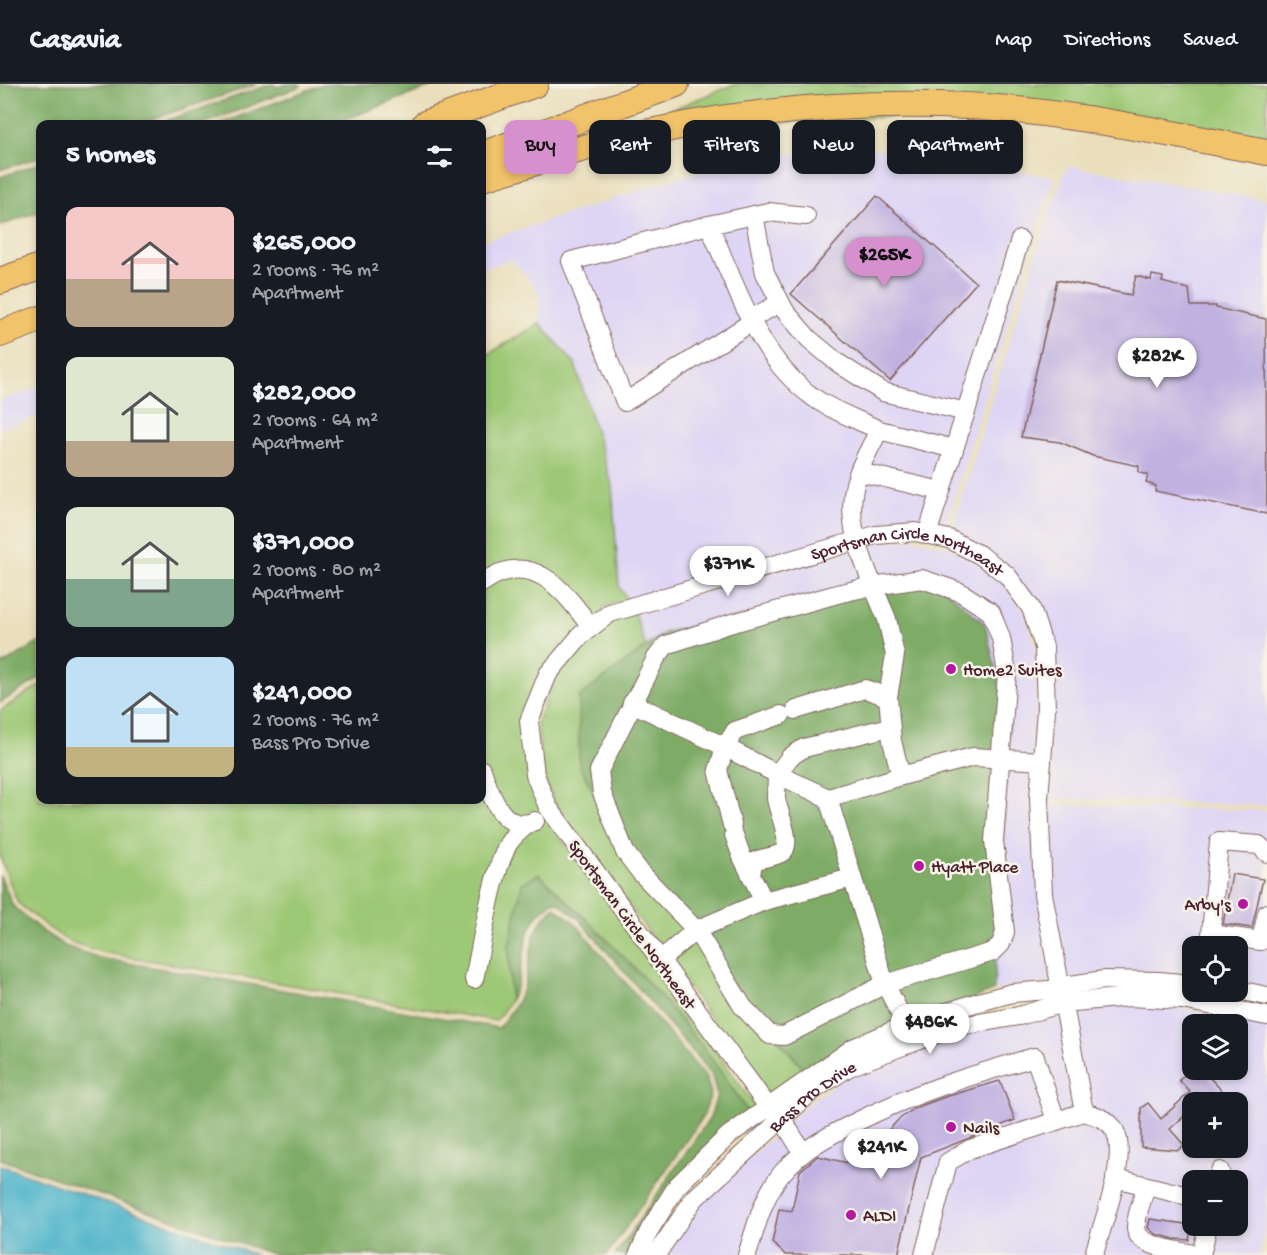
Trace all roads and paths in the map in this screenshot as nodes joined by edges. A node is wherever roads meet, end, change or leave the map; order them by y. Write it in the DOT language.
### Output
graph roads {
  1 [pos="486,84"];
  2 [pos="535,84"];
  3 [pos="676,84"];
  4 [pos="412,120"];
  5 [pos="436,120"];
  6 [pos="1267,152"];
  7 [pos="486,154"];
  8 [pos="486,177"];
  9 [pos="754,215"];
  10 [pos="806,216"];
  11 [pos="709,225"];
  12 [pos="1020,240"];
  13 [pos="36,268"];
  14 [pos="0,281"];
  15 [pos="780,303"];
  16 [pos="36,320"];
  17 [pos="751,321"];
  18 [pos="0,334"];
  19 [pos="966,412"];
  20 [pos="879,430"];
  21 [pos="954,449"];
  22 [pos="859,472"];
  23 [pos="941,490"];
  24 [pos="927,535"];
  25 [pos="856,541"];
  26 [pos="486,580"];
  27 [pos="873,586"];
  28 [pos="591,627"];
  29 [pos="888,697"];
  30 [pos="632,703"];
  31 [pos="890,727"];
  32 [pos="725,747"];
  33 [pos="999,758"];
  34 [pos="1042,761"];
  35 [pos="777,774"];
  36 [pos="901,776"];
  37 [pos="486,781"];
  38 [pos="828,798"];
  39 [pos="553,814"];
  40 [pos="528,824"];
  41 [pos="1267,853"];
  42 [pos="751,874"];
  43 [pos="852,878"];
  44 [pos="764,901"];
  45 [pos="1267,913"];
  46 [pos="696,930"];
  47 [pos="1214,936"];
  48 [pos="1248,941"];
  49 [pos="659,961"];
  50 [pos="474,979"];
  51 [pos="1182,983"];
  52 [pos="885,984"];
  53 [pos="1248,992"];
  54 [pos="1062,996"];
  55 [pos="1267,996"];
  56 [pos="1267,1016"];
  57 [pos="906,1025"];
  58 [pos="1084,1112"];
  59 [pos="775,1114"];
  60 [pos="1056,1121"];
  61 [pos="804,1153"];
  62 [pos="1115,1178"];
  63 [pos="1146,1186"];
  64 [pos="1182,1195"];
  65 [pos="1205,1236"];
  66 [pos="638,1255"];
  67 [pos="656,1255"];
  68 [pos="747,1255"];
  69 [pos="924,1255"];
  70 [pos="1094,1255"];
  71 [pos="1200,1255"];
  1 -- 4 [label="highway"];
  2 -- 5 [label="highway"];
  3 -- 7 [label="highway"];
  6 -- 8 [label="highway"];
  9 -- 10 [label="street"];
  9 -- 11 [label="street"];
  9 -- 15 [label="street"];
  11 -- 17 [label="street"];
  11 -- 17 [label="street"];
  12 -- 19 [label="street"];
  13 -- 14 [label="highway"];
  15 -- 17 [label="street"];
  15 -- 19 [label="street"];
  16 -- 18 [label="highway"];
  17 -- 20 [label="street"];
  19 -- 21 [label="street"];
  20 -- 21 [label="street"];
  20 -- 22 [label="street"];
  21 -- 23 [label="street"];
  22 -- 23 [label="street"];
  22 -- 25 [label="street"];
  23 -- 24 [label="street"];
  24 -- 25 [label="street, Sportsman Circle Northeast"];
  24 -- 34 [label="street, Sportsman Circle Northeast"];
  25 -- 27 [label="street"];
  25 -- 28 [label="street, Sportsman Circle Northeast"];
  26 -- 28 [label="street"];
  27 -- 29 [label="street"];
  27 -- 30 [label="street"];
  27 -- 33 [label="street"];
  28 -- 39 [label="street, Sportsman Circle Northeast"];
  29 -- 31 [label="street"];
  29 -- 32 [label="street"];
  30 -- 32 [label="street"];
  30 -- 46 [label="street"];
  31 -- 35 [label="street"];
  31 -- 36 [label="street"];
  32 -- 35 [label="street"];
  32 -- 42 [label="street"];
  33 -- 34 [label="street"];
  33 -- 36 [label="street"];
  33 -- 52 [label="street"];
  34 -- 54 [label="street, Sportsman Circle Northeast"];
  35 -- 38 [label="street"];
  35 -- 42 [label="street"];
  36 -- 38 [label="street"];
  37 -- 40 [label="street"];
  38 -- 43 [label="street"];
  39 -- 40 [label="street"];
  39 -- 49 [label="street, Sportsman Circle Northeast"];
  40 -- 50 [label="street"];
  41 -- 47 [label="street"];
  42 -- 44 [label="street"];
  43 -- 44 [label="street"];
  43 -- 52 [label="street"];
  44 -- 46 [label="street"];
  45 -- 48 [label="street"];
  46 -- 49 [label="street"];
  46 -- 52 [label="street"];
  49 -- 59 [label="street, Sportsman Circle Northeast"];
  51 -- 54 [label="street, Bass Pro Drive"];
  52 -- 57 [label="street"];
  53 -- 55 [label="street"];
  54 -- 56 [label="street, Bass Pro Drive"];
  54 -- 57 [label="street, Bass Pro Drive"];
  54 -- 58 [label="street, Sportsman Circle Northeast"];
  54 -- 59 [label="street, Bass Pro Drive"];
  57 -- 59 [label="street, Bass Pro Drive"];
  58 -- 60 [label="street"];
  58 -- 62 [label="street"];
  59 -- 61 [label="street, Sportsman Circle Northeast"];
  59 -- 66 [label="street, Bass Pro Drive"];
  59 -- 67 [label="street, Bass Pro Drive"];
  60 -- 61 [label="street"];
  60 -- 69 [label="street"];
  61 -- 68 [label="street"];
  62 -- 63 [label="street"];
  62 -- 70 [label="street"];
  63 -- 64 [label="street"];
  63 -- 71 [label="street"];
  65 -- 71 [label="street"];
}
